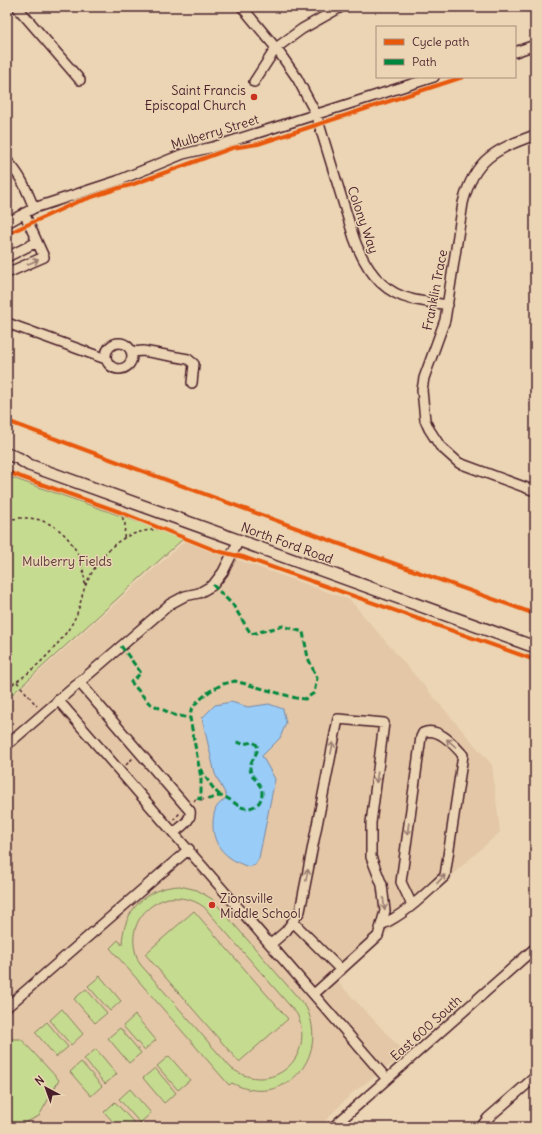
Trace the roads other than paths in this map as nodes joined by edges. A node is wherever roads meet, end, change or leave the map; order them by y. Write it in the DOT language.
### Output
graph roads {
  1 [pos="17,7"];
  2 [pos="242,7"];
  3 [pos="341,7"];
  4 [pos="535,45"];
  5 [pos="276,48"];
  6 [pos="516,52"];
  7 [pos="431,78"];
  8 [pos="80,80"];
  9 [pos="254,82"];
  10 [pos="316,114"];
  11 [pos="535,135"];
  12 [pos="7,161"];
  13 [pos="34,208"];
  14 [pos="24,213"];
  15 [pos="7,223"];
  16 [pos="37,242"];
  17 [pos="7,258"];
  18 [pos="7,273"];
  19 [pos="448,305"];
  20 [pos="7,323"];
  21 [pos="132,352"];
  22 [pos="106,358"];
  23 [pos="192,383"];
  24 [pos="7,454"];
  25 [pos="7,461"];
  26 [pos="28,465"];
  27 [pos="535,491"];
  28 [pos="239,540"];
  29 [pos="535,647"];
  30 [pos="78,682"];
  31 [pos="58,700"];
  32 [pos="7,745"];
  33 [pos="171,830"];
  34 [pos="189,849"];
  35 [pos="412,905"];
  36 [pos="293,922"];
  37 [pos="381,925"];
  38 [pos="271,944"];
  39 [pos="535,948"];
  40 [pos="341,970"];
  41 [pos="314,994"];
  42 [pos="7,1007"];
  43 [pos="535,1077"];
  44 [pos="387,1079"];
  45 [pos="333,1127"];
  46 [pos="481,1127"];
  1 -- 8 [label="street"];
  2 -- 5 [label="street, Colony Way"];
  3 -- 5 [label="street"];
  4 -- 6 [label="street"];
  5 -- 9 [label="street"];
  5 -- 10 [label="street, Colony Way"];
  7 -- 10 [label="street, Mulberry Street"];
  10 -- 13 [label="street, Mulberry Street"];
  10 -- 19 [label="street, Colony Way"];
  11 -- 19 [label="street, Franklin Trace"];
  12 -- 13 [label="street"];
  13 -- 14 [label="street, Mulberry Street"];
  14 -- 15 [label="street, Mulberry Street"];
  14 -- 16 [label="street"];
  16 -- 17 [label="street"];
  18 -- 16 [label="street, one-way"];
  19 -- 27 [label="street, Franklin Trace"];
  20 -- 22 [label="street"];
  21 -- 22 [label="street"];
  21 -- 22 [label="street"];
  21 -- 23 [label="street"];
  24 -- 26 [label="main road, North Ford Road"];
  25 -- 26 [label="main road, North Ford Road"];
  26 -- 28 [label="main road, North Ford Road"];
  28 -- 29 [label="main road, North Ford Road"];
  28 -- 30 [label="street"];
  30 -- 31 [label="street"];
  30 -- 33 [label="street"];
  31 -- 32 [label="street"];
  31 -- 33 [label="street"];
  33 -- 34 [label="street"];
  34 -- 38 [label="street"];
  34 -- 42 [label="street"];
  35 -- 35 [label="street, one-way"];
  35 -- 37 [label="street"];
  36 -- 37 [label="street, one-way"];
  36 -- 38 [label="street"];
  36 -- 40 [label="street"];
  37 -- 40 [label="street"];
  38 -- 41 [label="street"];
  39 -- 44 [label="street, East 600 South"];
  40 -- 41 [label="street"];
  41 -- 44 [label="street"];
  43 -- 46 [label="street"];
  44 -- 45 [label="street, East 600 South"];
}
